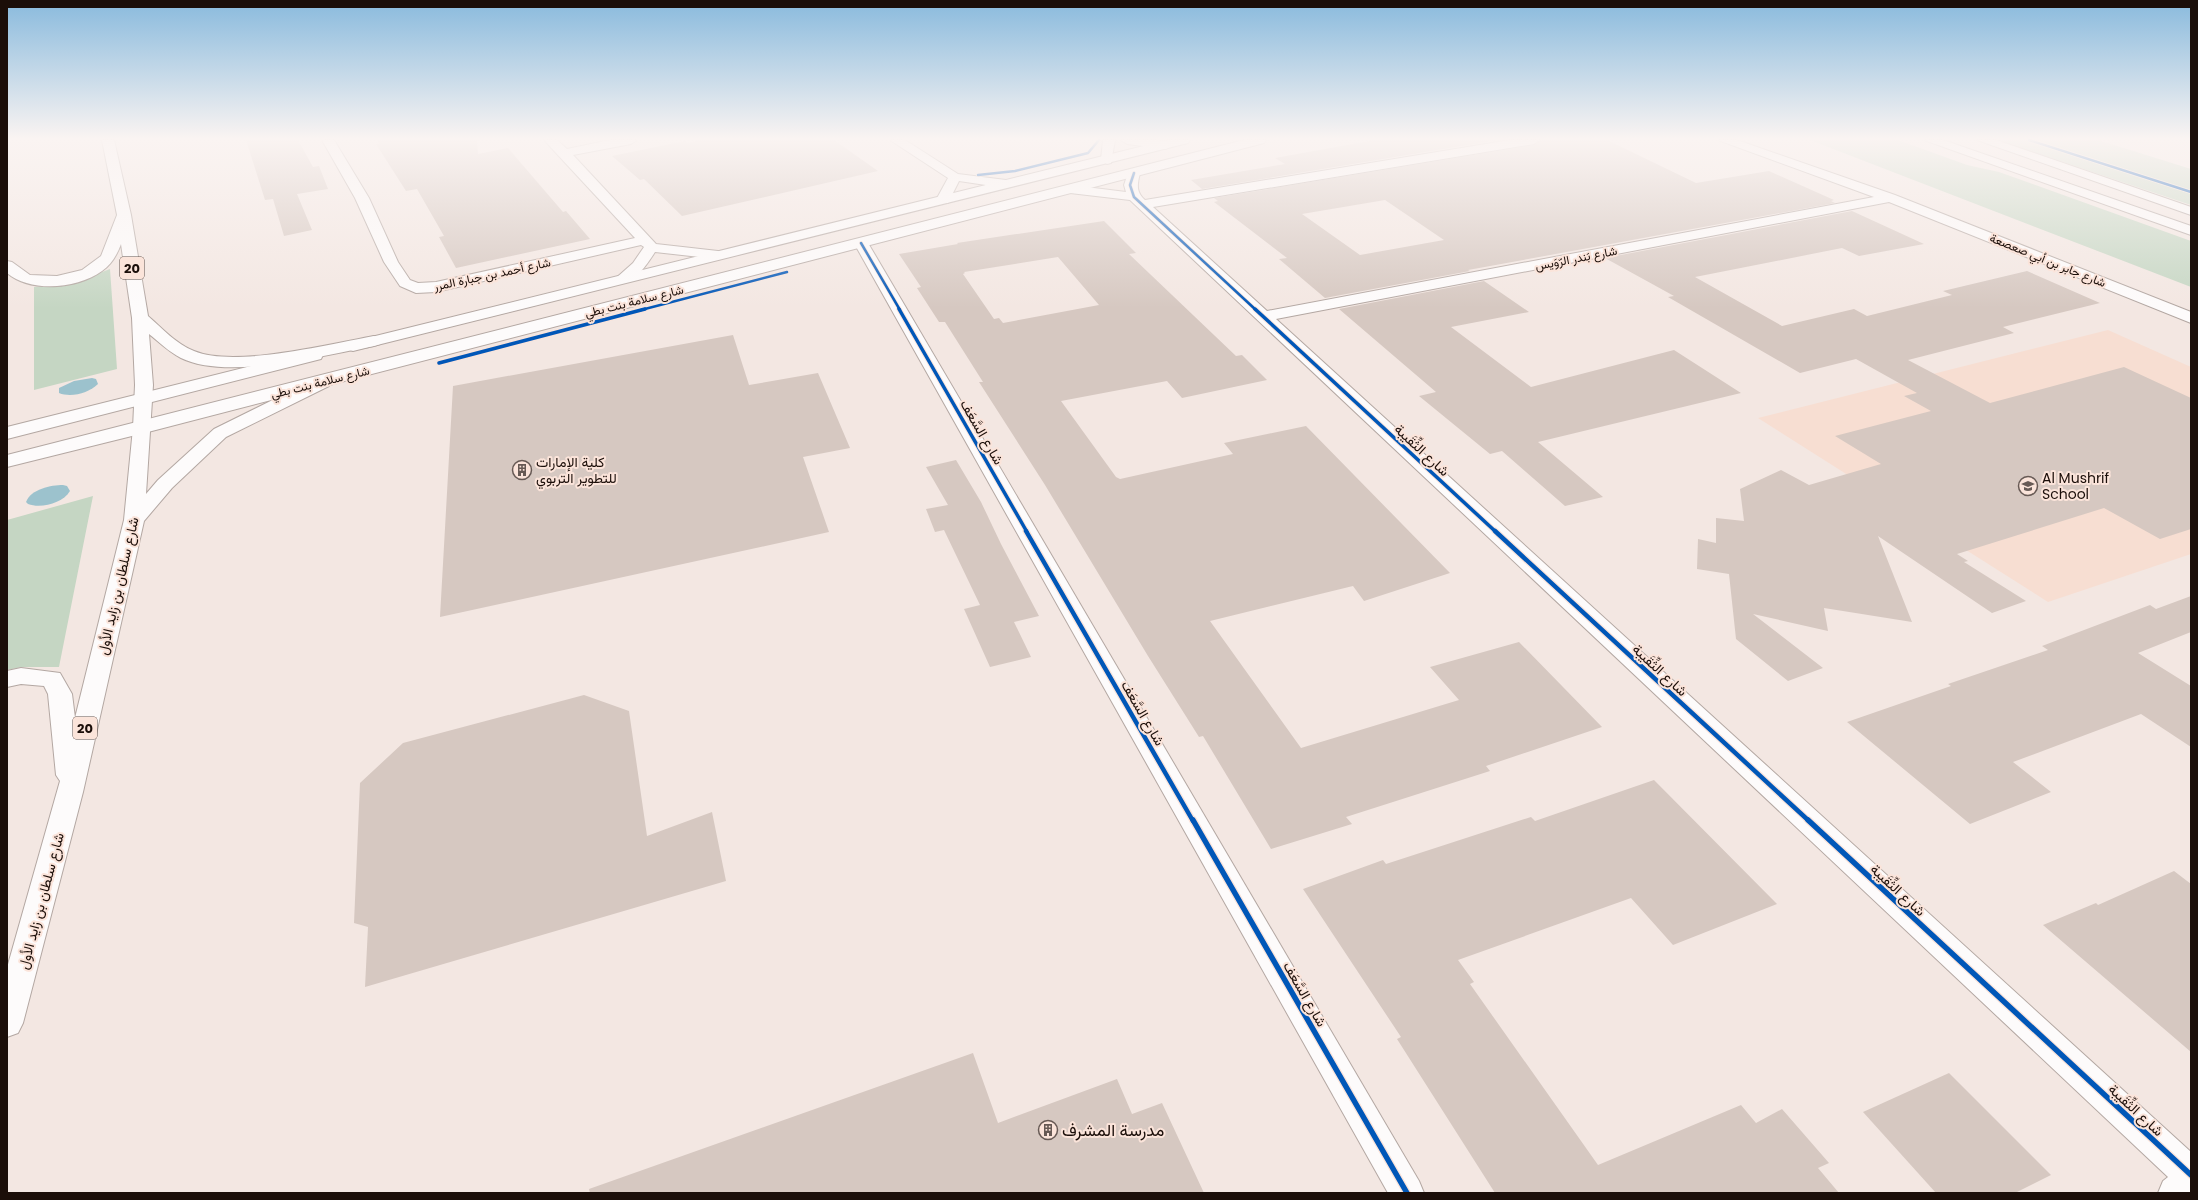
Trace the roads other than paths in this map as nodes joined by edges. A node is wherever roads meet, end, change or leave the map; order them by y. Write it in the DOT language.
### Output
graph roads {
  1 [pos="120,196"];
  2 [pos="361,196"];
  3 [pos="604,196"];
  4 [pos="945,196"];
  5 [pos="959,196"];
  6 [pos="1043,196"];
  7 [pos="1110,196"];
  8 [pos="1136,196"];
  9 [pos="1170,196"];
  10 [pos="1884,196"];
  11 [pos="2091,196"];
  12 [pos="2147,196"];
  13 [pos="1890,198"];
  14 [pos="943,200"];
  15 [pos="1138,201"];
  16 [pos="2191,211"];
  17 [pos="124,215"];
  18 [pos="2191,231"];
  19 [pos="648,243"];
  20 [pos="861,243"];
  21 [pos="718,256"];
  22 [pos="7,265"];
  23 [pos="622,280"];
  24 [pos="1262,317"];
  25 [pos="140,318"];
  26 [pos="2191,318"];
  27 [pos="374,341"];
  28 [pos="323,382"];
  29 [pos="142,398"];
  30 [pos="142,428"];
  31 [pos="7,433"];
  32 [pos="7,461"];
  33 [pos="134,520"];
  34 [pos="7,679"];
  35 [pos="70,792"];
  36 [pos="7,1023"];
  37 [pos="2191,1175"];
  38 [pos="2191,1184"];
  39 [pos="1407,1193"];
  40 [pos="2175,1193"];
  1 -- 17 [label="street, شارع سلطان بن زايد الأول / 20"];
  2 -- 19 [label="street, شارع أحمد بن جبارة المرر"];
  3 -- 19 [label="street"];
  4 -- 14 [label="street"];
  5 -- 14 [label="street, شارع سلامة بنت بطي"];
  6 -- 20 [label="street, شارع سلامة بنت بطي"];
  7 -- 15 [label="street"];
  8 -- 15 [label="street"];
  9 -- 15 [label="street"];
  10 -- 13 [label="street, شارع جابر بن أبي صعصعة"];
  11 -- 18 [label="street"];
  12 -- 16 [label="street"];
  13 -- 24 [label="street, شارع بَندر الرّوَيس"];
  13 -- 26 [label="street, شارع جابر بن أبي صعصعة"];
  14 -- 21 [label="street, شارع سلامة بنت بطي"];
  15 -- 24 [label="street, شارع الثِّقَيبة"];
  17 -- 22 [label="street"];
  17 -- 25 [label="street, شارع سلطان بن زايد الأول / 20"];
  19 -- 21 [label="street"];
  19 -- 23 [label="street"];
  20 -- 28 [label="street, شارع سلامة بنت بطي"];
  20 -- 39 [label="street, شارع السَّعَف"];
  21 -- 23 [label="street, شارع سلامة بنت بطي"];
  23 -- 27 [label="street, شارع سلامة بنت بطي"];
  24 -- 37 [label="street, شارع الثِّقَيبة"];
  25 -- 27 [label="street"];
  25 -- 29 [label="street, شارع سلطان بن زايد الأول / 20"];
  27 -- 29 [label="street, شارع سلامة بنت بطي"];
  28 -- 30 [label="street, شارع سلامة بنت بطي"];
  28 -- 33 [label="street"];
  29 -- 30 [label="street, شارع سلطان بن زايد الأول / 20"];
  29 -- 31 [label="street, شارع سلامة بنت بطي"];
  30 -- 32 [label="street, شارع سلامة بنت بطي"];
  30 -- 33 [label="street, شارع سلطان بن زايد الأول / 20"];
  33 -- 35 [label="street, شارع سلطان بن زايد الأول / 20"];
  34 -- 35 [label="street"];
  35 -- 36 [label="street, شارع سلطان بن زايد الأول / 20"];
  38 -- 40 [label="street"];
}
